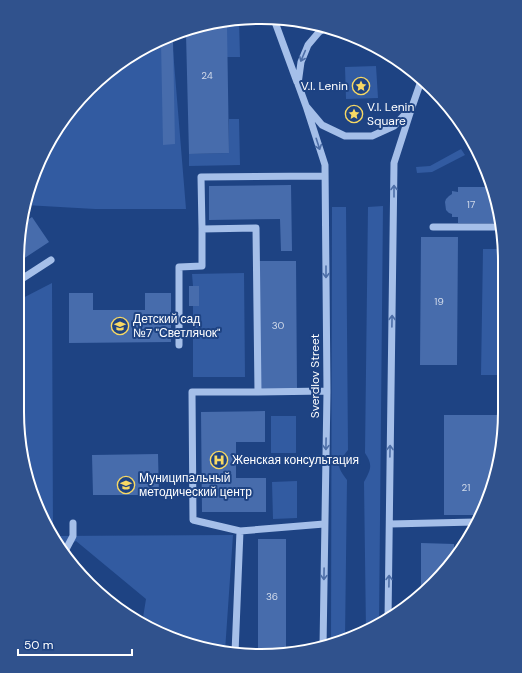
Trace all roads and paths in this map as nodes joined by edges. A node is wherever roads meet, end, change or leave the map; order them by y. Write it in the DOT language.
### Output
graph roads {
  1 [pos="276,25"];
  2 [pos="320,32"];
  3 [pos="298,84"];
  4 [pos="419,85"];
  5 [pos="306,106"];
  6 [pos="412,107"];
  7 [pos="325,176"];
  8 [pos="433,227"];
  9 [pos="495,227"];
  10 [pos="202,228"];
  11 [pos="51,260"];
  12 [pos="24,277"];
  13 [pos="179,345"];
  14 [pos="327,391"];
  15 [pos="258,392"];
  16 [pos="471,522"];
  17 [pos="73,523"];
  18 [pos="324,524"];
  19 [pos="390,524"];
  20 [pos="240,531"];
  21 [pos="67,547"];
  22 [pos="388,612"];
  23 [pos="323,641"];
  24 [pos="235,647"];
  1 -- 3 [label="street, Sverdlov Street"];
  2 -- 3 [label="street, one-way"];
  3 -- 5 [label="street, Sverdlov Street"];
  4 -- 6 [label="street"];
  5 -- 6 [label="street"];
  5 -- 7 [label="street, Sverdlov Street, one-way"];
  19 -- 6 [label="street, one-way"];
  7 -- 10 [label="street"];
  7 -- 14 [label="street, Sverdlov Street, one-way"];
  8 -- 9 [label="street"];
  10 -- 13 [label="street"];
  10 -- 15 [label="street"];
  11 -- 12 [label="street"];
  14 -- 15 [label="street"];
  14 -- 18 [label="street, Sverdlov Street, one-way"];
  15 -- 20 [label="street"];
  16 -- 19 [label="street"];
  17 -- 21 [label="street"];
  18 -- 20 [label="street"];
  18 -- 23 [label="street, Sverdlov Street, one-way"];
  22 -- 19 [label="street, one-way"];
  20 -- 24 [label="street"];
}
